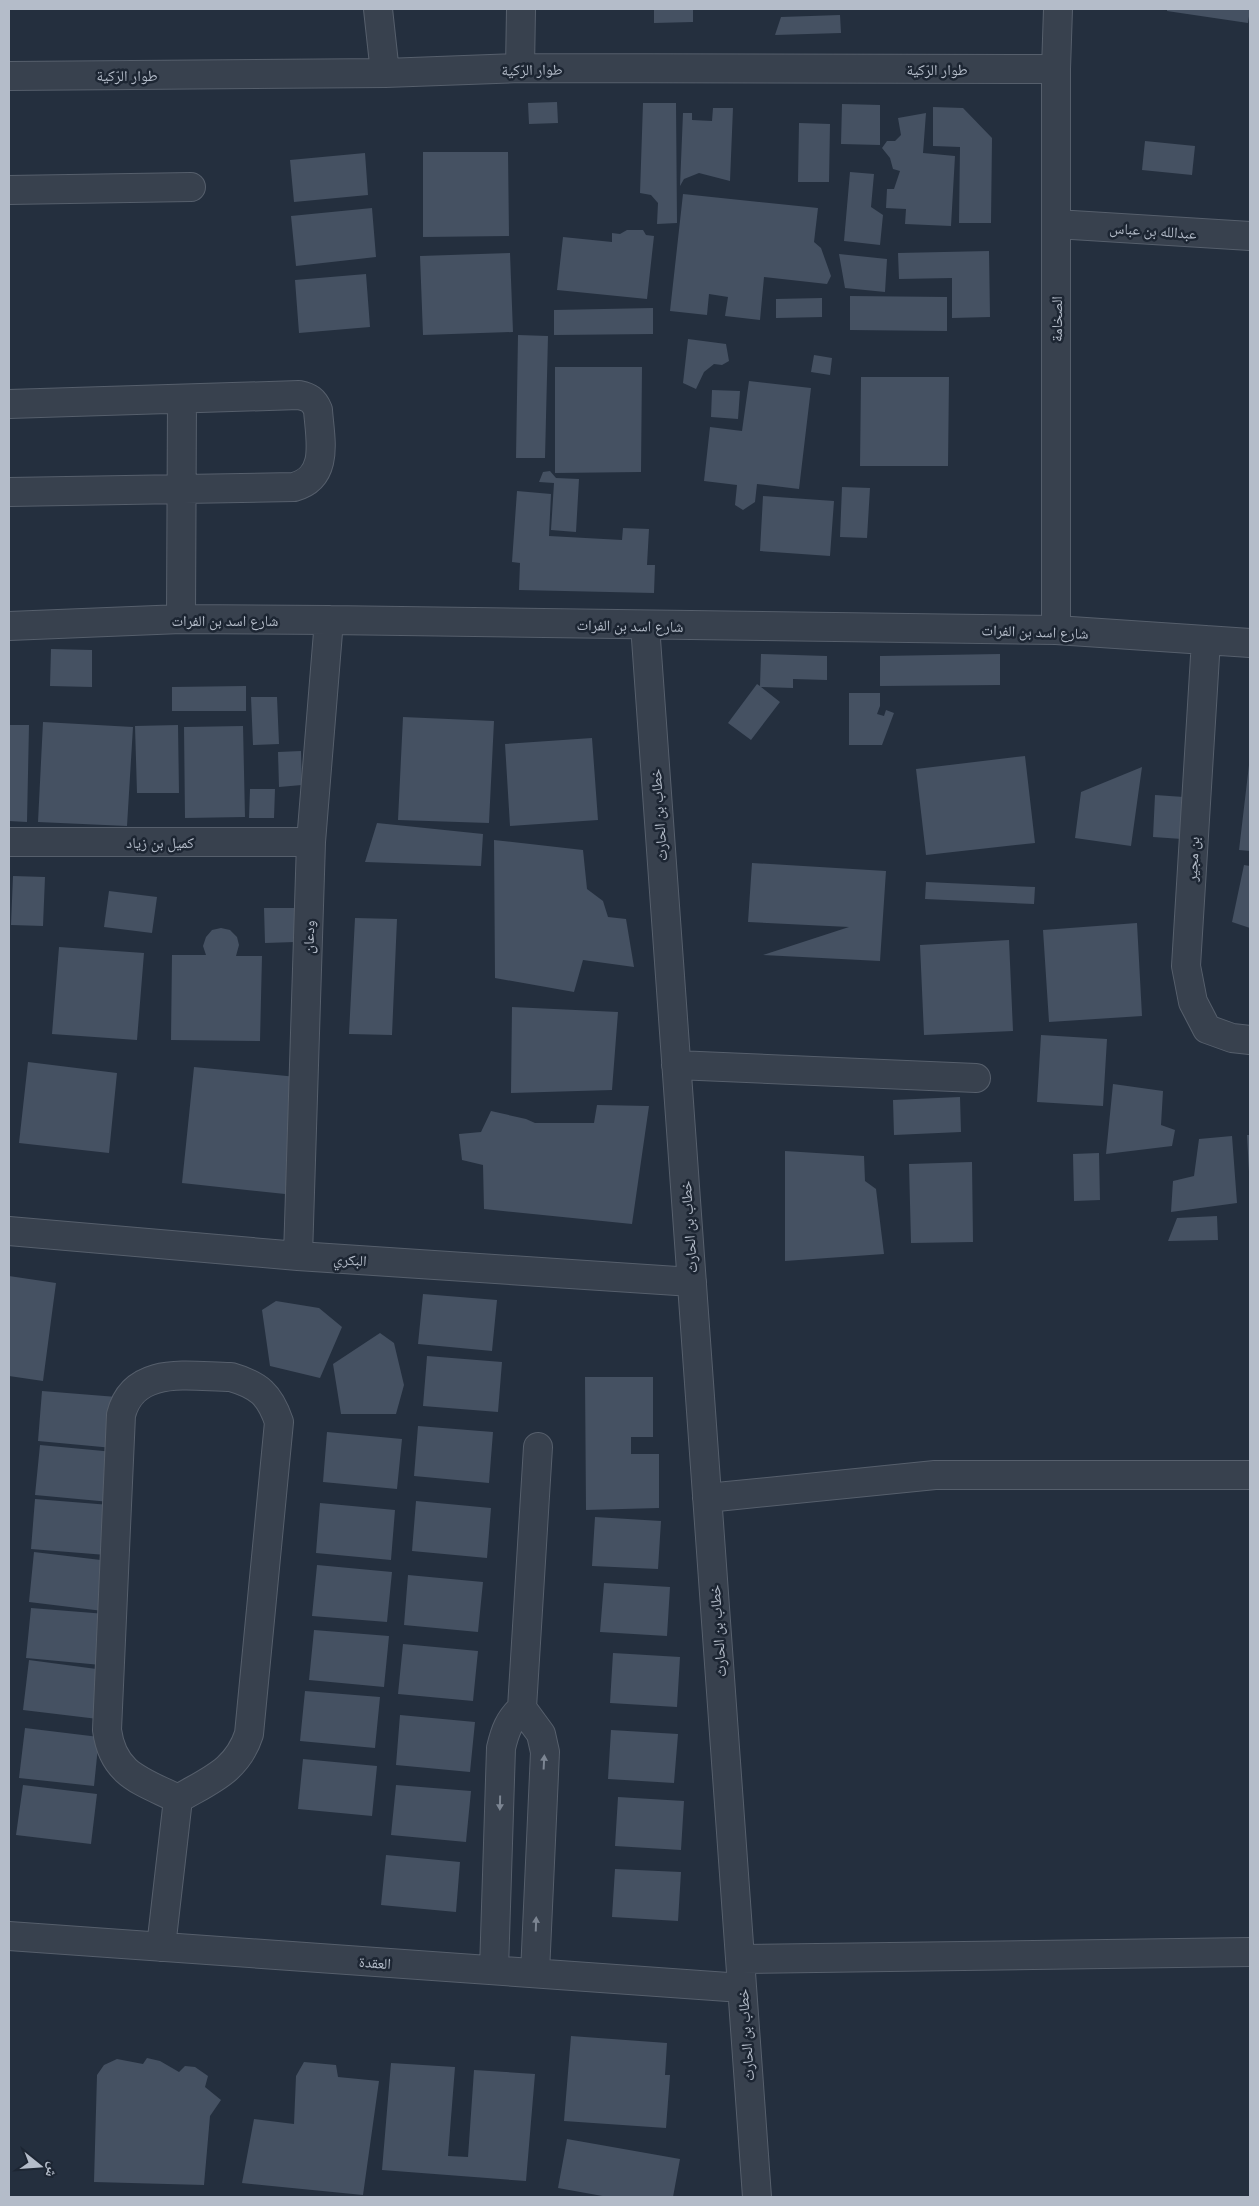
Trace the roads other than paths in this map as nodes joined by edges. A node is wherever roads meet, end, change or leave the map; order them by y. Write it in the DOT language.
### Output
graph roads {
  1 [pos="378,9"];
  2 [pos="522,9"];
  3 [pos="1058,9"];
  4 [pos="520,68"];
  5 [pos="1056,69"];
  6 [pos="384,73"];
  7 [pos="9,76"];
  8 [pos="191,187"];
  9 [pos="9,190"];
  10 [pos="1056,224"];
  11 [pos="1250,236"];
  12 [pos="182,399"];
  13 [pos="9,404"];
  14 [pos="182,489"];
  15 [pos="9,492"];
  16 [pos="181,619"];
  17 [pos="329,620"];
  18 [pos="644,625"];
  19 [pos="9,626"];
  20 [pos="1056,630"];
  21 [pos="1206,640"];
  22 [pos="1250,643"];
  23 [pos="9,842"];
  24 [pos="311,842"];
  25 [pos="1250,1040"];
  26 [pos="676,1065"];
  27 [pos="976,1078"];
  28 [pos="9,1231"];
  29 [pos="298,1256"];
  30 [pos="692,1282"];
  31 [pos="538,1447"];
  32 [pos="1250,1475"];
  33 [pos="707,1498"];
  34 [pos="522,1708"];
  35 [pos="178,1799"];
  36 [pos="9,1936"];
  37 [pos="161,1947"];
  38 [pos="1250,1952"];
  39 [pos="740,1959"];
  40 [pos="494,1970"];
  41 [pos="534,1973"];
  42 [pos="742,1988"];
  43 [pos="757,2197"];
  1 -- 6 [label="street"];
  2 -- 4 [label="street"];
  3 -- 5 [label="street, الصخامة"];
  4 -- 5 [label="street, طوار الرّكية"];
  4 -- 6 [label="street, طوار الرّكية"];
  5 -- 10 [label="street, الصخامة"];
  6 -- 7 [label="street, طوار الرّكية"];
  8 -- 9 [label="street"];
  10 -- 11 [label="street, عبدالله بن عباس"];
  10 -- 20 [label="street, الصخامة"];
  12 -- 13 [label="street"];
  12 -- 14 [label="street"];
  12 -- 14 [label="street"];
  14 -- 15 [label="street"];
  14 -- 16 [label="street"];
  16 -- 17 [label="street, شارع اسد بن الفرات"];
  16 -- 19 [label="street, شارع اسد بن الفرات"];
  17 -- 18 [label="street, شارع اسد بن الفرات"];
  17 -- 24 [label="street, ودعان"];
  18 -- 20 [label="street, شارع اسد بن الفرات"];
  18 -- 26 [label="street, خطاب بن الحارث"];
  20 -- 21 [label="street, شارع اسد بن الفرات"];
  21 -- 22 [label="street, شارع اسد بن الفرات"];
  21 -- 25 [label="street, بن مجير"];
  23 -- 24 [label="street, كميل بن زياد"];
  24 -- 29 [label="street, ودعان"];
  26 -- 27 [label="street"];
  26 -- 30 [label="street, خطاب بن الحارث"];
  28 -- 29 [label="street, البكري"];
  29 -- 30 [label="street, البكري"];
  30 -- 33 [label="street, خطاب بن الحارث"];
  31 -- 34 [label="street"];
  32 -- 33 [label="street"];
  33 -- 39 [label="street, خطاب بن الحارث"];
  34 -- 40 [label="street, one-way"];
  41 -- 34 [label="street, one-way"];
  35 -- 35 [label="street"];
  35 -- 37 [label="street"];
  36 -- 37 [label="street, العقدة"];
  37 -- 40 [label="street, العقدة"];
  38 -- 39 [label="street"];
  39 -- 42 [label="street, خطاب بن الحارث"];
  40 -- 41 [label="street, العقدة"];
  41 -- 42 [label="street, العقدة"];
  42 -- 43 [label="street, خطاب بن الحارث"];
}
